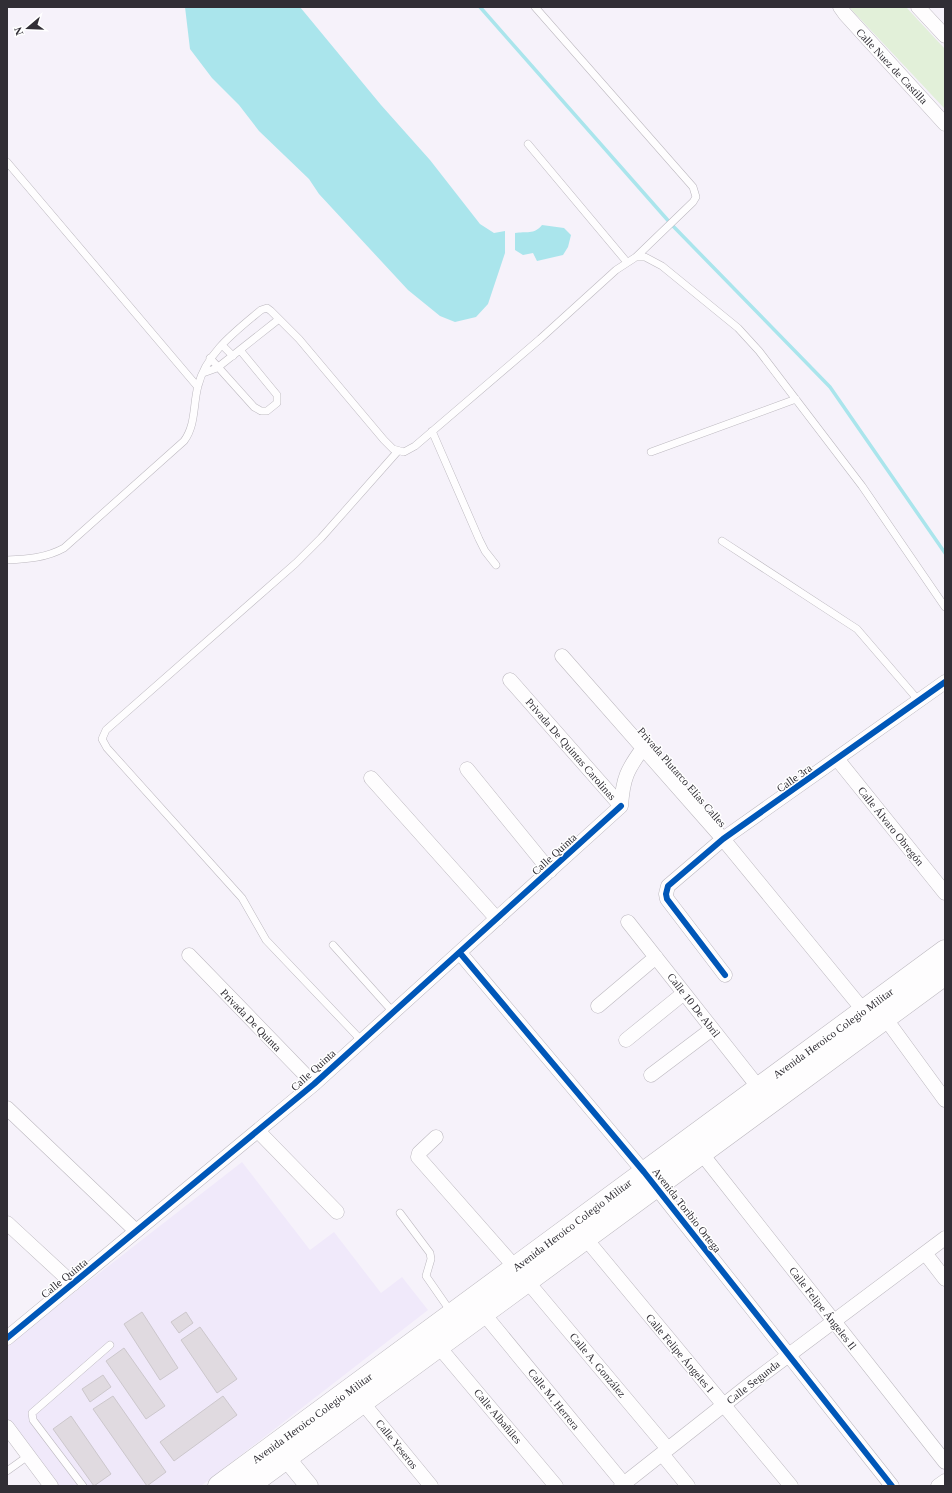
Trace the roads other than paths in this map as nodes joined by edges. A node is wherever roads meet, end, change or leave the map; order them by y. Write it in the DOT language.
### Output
graph roads {
  1 [pos="535,7"];
  2 [pos="840,7"];
  3 [pos="918,7"];
  4 [pos="945,36"];
  5 [pos="945,124"];
  6 [pos="528,144"];
  7 [pos="7,162"];
  8 [pos="636,257"];
  9 [pos="626,262"];
  10 [pos="279,319"];
  11 [pos="222,345"];
  12 [pos="240,350"];
  13 [pos="233,356"];
  14 [pos="210,358"];
  15 [pos="217,368"];
  16 [pos="203,373"];
  17 [pos="197,386"];
  18 [pos="796,399"];
  19 [pos="432,431"];
  20 [pos="398,451"];
  21 [pos="651,452"];
  22 [pos="722,540"];
  23 [pos="7,560"];
  24 [pos="496,565"];
  25 [pos="945,607"];
  26 [pos="562,656"];
  27 [pos="510,680"];
  28 [pos="945,682"];
  29 [pos="919,701"];
  30 [pos="643,748"];
  31 [pos="838,760"];
  32 [pos="466,769"];
  33 [pos="371,778"];
  34 [pos="621,806"];
  35 [pos="723,840"];
  36 [pos="550,871"];
  37 [pos="945,893"];
  38 [pos="496,919"];
  39 [pos="628,922"];
  40 [pos="333,945"];
  41 [pos="945,951"];
  42 [pos="460,953"];
  43 [pos="189,955"];
  44 [pos="656,957"];
  45 [pos="945,974"];
  46 [pos="725,975"];
  47 [pos="684,993"];
  48 [pos="598,1006"];
  49 [pos="392,1012"];
  50 [pos="875,1015"];
  51 [pos="712,1029"];
  52 [pos="361,1040"];
  53 [pos="626,1040"];
  54 [pos="651,1075"];
  55 [pos="314,1084"];
  56 [pos="759,1088"];
  57 [pos="943,1094"];
  58 [pos="7,1108"];
  59 [pos="258,1131"];
  60 [pos="436,1137"];
  61 [pos="702,1154"];
  62 [pos="650,1179"];
  63 [pos="337,1212"];
  64 [pos="400,1213"];
  65 [pos="7,1223"];
  66 [pos="136,1231"];
  67 [pos="945,1238"];
  68 [pos="586,1239"];
  69 [pos="925,1252"];
  70 [pos="521,1274"];
  71 [pos="945,1278"];
  72 [pos="73,1284"];
  73 [pos="452,1314"];
  74 [pos="484,1314"];
  75 [pos="834,1321"];
  76 [pos="7,1338"];
  77 [pos="110,1346"];
  78 [pos="439,1347"];
  79 [pos="789,1354"];
  80 [pos="362,1402"];
  81 [pos="724,1405"];
  82 [pos="7,1427"];
  83 [pos="280,1451"];
  84 [pos="665,1452"];
  85 [pos="28,1456"];
  86 [pos="945,1462"];
  87 [pos="7,1471"];
  88 [pos="250,1481"];
  89 [pos="945,1481"];
  90 [pos="622,1485"];
  91 [pos="51,1486"];
  92 [pos="83,1486"];
  93 [pos="219,1486"];
  94 [pos="309,1486"];
  95 [pos="431,1486"];
  96 [pos="556,1486"];
  97 [pos="688,1486"];
  98 [pos="791,1486"];
  99 [pos="892,1486"];
  100 [pos="938,1486"];
  1 -- 8 [label="lane"];
  2 -- 5 [label="street, Calle Nuez de Castilla"];
  3 -- 4 [label="street"];
  6 -- 9 [label="lane"];
  7 -- 17 [label="lane"];
  8 -- 9 [label="lane"];
  8 -- 18 [label="lane"];
  9 -- 19 [label="lane"];
  10 -- 11 [label="lane"];
  10 -- 12 [label="lane"];
  10 -- 20 [label="lane"];
  11 -- 13 [label="lane"];
  11 -- 14 [label="lane"];
  12 -- 13 [label="lane"];
  12 -- 15 [label="lane"];
  13 -- 15 [label="lane"];
  14 -- 15 [label="lane"];
  14 -- 16 [label="lane"];
  15 -- 16 [label="lane"];
  16 -- 17 [label="lane"];
  17 -- 23 [label="lane"];
  18 -- 21 [label="lane"];
  18 -- 25 [label="lane"];
  19 -- 20 [label="lane"];
  19 -- 24 [label="lane"];
  20 -- 52 [label="lane"];
  22 -- 29 [label="lane"];
  26 -- 30 [label="street, Privada Plutarco Elías Calles"];
  27 -- 34 [label="street, Privada De Quintas Carolinas"];
  28 -- 29 [label="street, Calle 3ra"];
  29 -- 31 [label="street, Calle 3ra"];
  30 -- 34 [label="street, Privada De Quintas Carolinas"];
  30 -- 35 [label="street, Privada Plutarco Elías Calles"];
  31 -- 35 [label="street, Calle 3ra"];
  31 -- 37 [label="street, Calle Álvaro Obregón"];
  32 -- 36 [label="street"];
  33 -- 38 [label="street"];
  34 -- 36 [label="street, Calle Quinta"];
  35 -- 46 [label="street, Calle 3ra"];
  35 -- 50 [label="street, Privada Plutarco Elías Calles"];
  36 -- 38 [label="street, Calle Quinta"];
  38 -- 42 [label="street, Calle Quinta"];
  39 -- 44 [label="street, Calle 10 De Abril"];
  40 -- 49 [label="lane"];
  41 -- 50 [label="main road, Avenida Heroico Colegio Militar"];
  42 -- 49 [label="street, Calle Quinta"];
  42 -- 62 [label="street, Avenida Toribio Ortega"];
  43 -- 55 [label="street, Privada De Quinta"];
  44 -- 47 [label="street, Calle 10 De Abril"];
  44 -- 48 [label="street"];
  45 -- 50 [label="main road, Avenida Heroico Colegio Militar"];
  47 -- 51 [label="street, Calle 10 De Abril"];
  47 -- 53 [label="street"];
  49 -- 52 [label="street, Calle Quinta"];
  50 -- 56 [label="main road, Avenida Heroico Colegio Militar"];
  50 -- 57 [label="street, Privada Plutarco Elías Calles"];
  50 -- 61 [label="main road, Avenida Heroico Colegio Militar"];
  51 -- 54 [label="street"];
  51 -- 56 [label="street, Calle 10 De Abril"];
  52 -- 55 [label="street, Calle Quinta"];
  55 -- 59 [label="street, Calle Quinta"];
  56 -- 62 [label="main road, Avenida Heroico Colegio Militar"];
  58 -- 66 [label="street"];
  59 -- 63 [label="street"];
  59 -- 66 [label="street, Calle Quinta"];
  60 -- 70 [label="street, Calle A. González"];
  61 -- 62 [label="main road, Avenida Heroico Colegio Militar"];
  61 -- 75 [label="street, Calle Felipe Ángeles Il"];
  62 -- 68 [label="main road, Avenida Heroico Colegio Militar"];
  62 -- 70 [label="main road, Avenida Heroico Colegio Militar"];
  62 -- 79 [label="street, Avenida Toribio Ortega"];
  64 -- 73 [label="lane"];
  65 -- 72 [label="street"];
  66 -- 72 [label="street, Calle Quinta"];
  67 -- 69 [label="street, Calle Segunda"];
  68 -- 70 [label="main road, Avenida Heroico Colegio Militar"];
  68 -- 81 [label="street, Calle Felipe Ángeles I"];
  69 -- 71 [label="street"];
  69 -- 75 [label="street, Calle Segunda"];
  70 -- 73 [label="main road, Avenida Heroico Colegio Militar"];
  70 -- 74 [label="main road, Avenida Heroico Colegio Militar"];
  70 -- 84 [label="street, Calle A. González"];
  72 -- 76 [label="street, Calle Quinta"];
  73 -- 83 [label="main road, Avenida Heroico Colegio Militar"];
  74 -- 78 [label="main road, Avenida Heroico Colegio Militar"];
  74 -- 90 [label="street, Calle M. Herrera"];
  75 -- 79 [label="street, Calle Segunda"];
  75 -- 86 [label="street, Calle Felipe Ángeles Il"];
  77 -- 92 [label="lane"];
  78 -- 80 [label="main road, Avenida Heroico Colegio Militar"];
  78 -- 96 [label="street, Calle Albañiles"];
  79 -- 81 [label="street, Calle Segunda"];
  79 -- 99 [label="street, Avenida Toribio Ortega"];
  80 -- 83 [label="main road, Avenida Heroico Colegio Militar"];
  80 -- 95 [label="street, Calle Yeseros"];
  81 -- 84 [label="street, Calle Segunda"];
  81 -- 98 [label="street, Calle Felipe Ángeles I"];
  82 -- 85 [label="street"];
  83 -- 88 [label="main road, Avenida Heroico Colegio Militar"];
  83 -- 94 [label="street"];
  84 -- 90 [label="street, Calle Segunda"];
  84 -- 97 [label="street, Calle A. González"];
  85 -- 87 [label="lane"];
  85 -- 91 [label="street"];
  88 -- 93 [label="main road, Avenida Heroico Colegio Militar"];
  89 -- 100 [label="street"];
}
